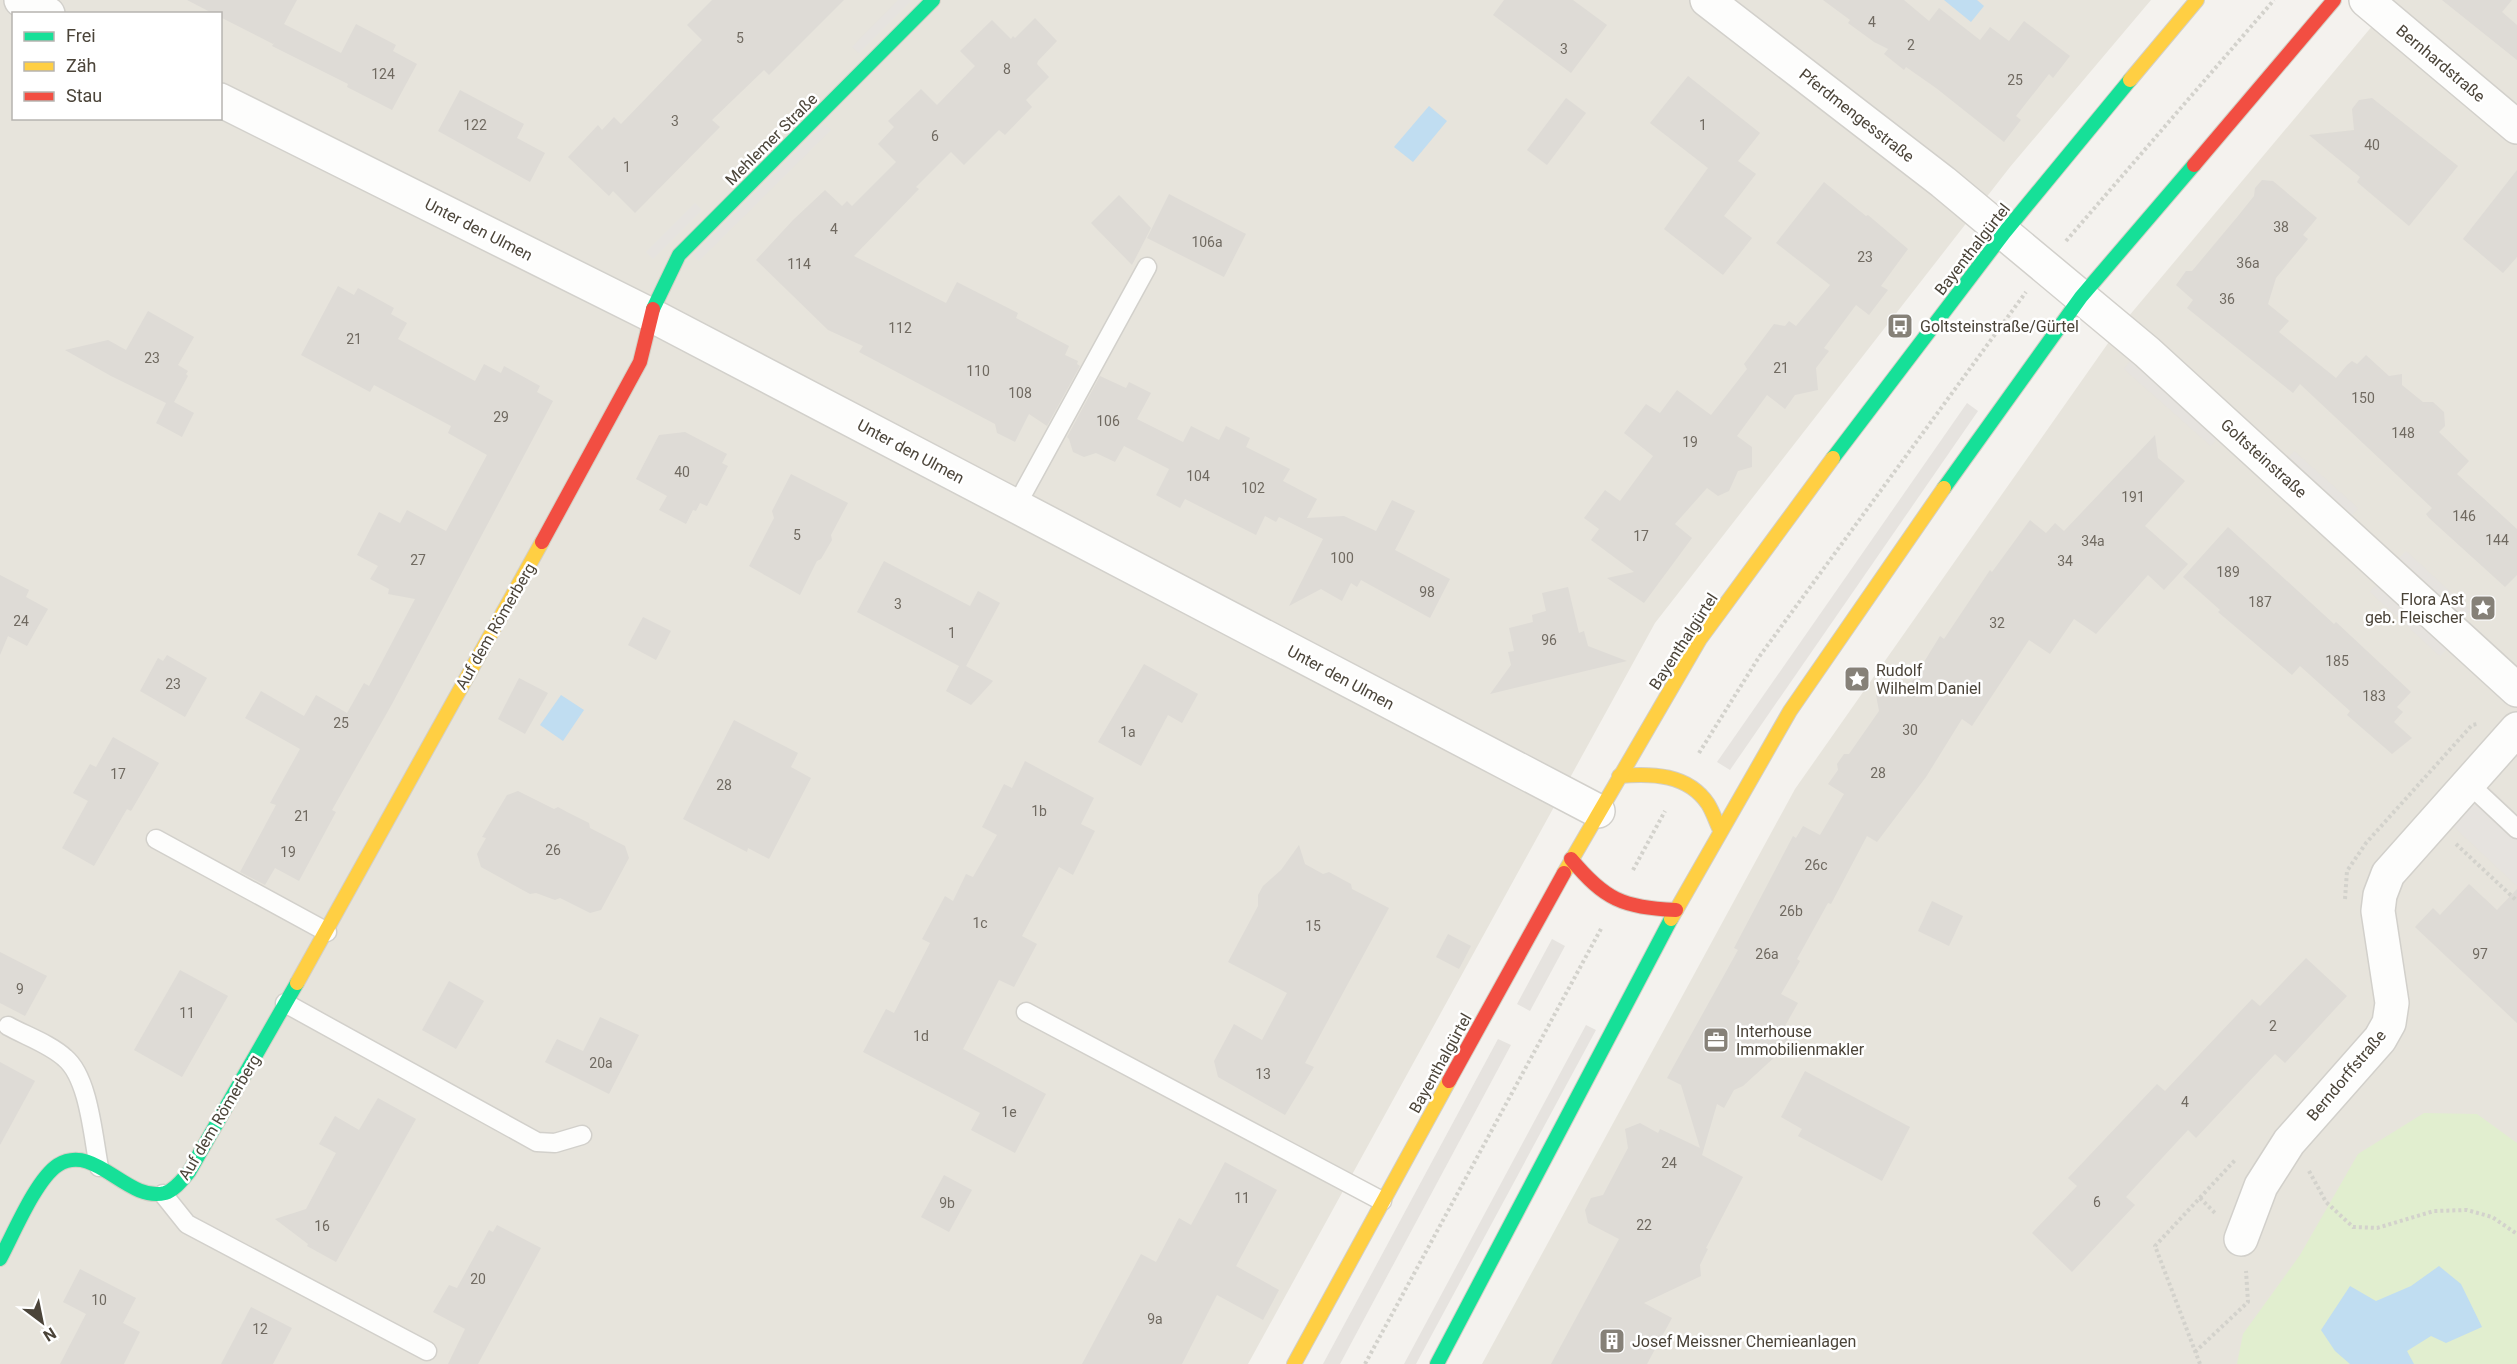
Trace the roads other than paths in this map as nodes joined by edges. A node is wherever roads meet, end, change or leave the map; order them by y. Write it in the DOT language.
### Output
graph roads {
  1 [pos="21,0"];
  2 [pos="933,0"];
  3 [pos="1707,0"];
  4 [pos="2197,0"];
  5 [pos="2334,0"];
  6 [pos="2366,0"];
  7 [pos="44,12"];
  8 [pos="222,101"];
  9 [pos="2517,127"];
  10 [pos="2004,233"];
  11 [pos="1147,267"];
  12 [pos="2081,297"];
  13 [pos="651,315"];
  14 [pos="1016,506"];
  15 [pos="2517,690"];
  16 [pos="2517,729"];
  17 [pos="1618,776"];
  18 [pos="2468,783"];
  19 [pos="1598,811"];
  20 [pos="2517,829"];
  21 [pos="1720,830"];
  22 [pos="156,839"];
  23 [pos="1571,859"];
  24 [pos="1676,910"];
  25 [pos="327,932"];
  26 [pos="285,1003"];
  27 [pos="1026,1012"];
  28 [pos="8,1026"];
  29 [pos="582,1135"];
  30 [pos="99,1167"];
  31 [pos="163,1194"];
  32 [pos="1382,1202"];
  33 [pos="2241,1239"];
  34 [pos="0,1259"];
  35 [pos="427,1351"];
  36 [pos="1294,1364"];
  37 [pos="1437,1364"];
  1 -- 7 [label="street"];
  2 -- 13 [label="main road, Mehlemer Straße"];
  3 -- 10 [label="street, Pferdmengesstraße"];
  4 -- 10 [label="main road, Bayenthalgürtel"];
  5 -- 12 [label="main road"];
  6 -- 9 [label="street, Bernhardstraße"];
  8 -- 13 [label="street, Unter den Ulmen"];
  10 -- 12 [label="street, Goltsteinstraße"];
  10 -- 17 [label="main road, Bayenthalgürtel"];
  11 -- 14 [label="lane"];
  12 -- 15 [label="street, Goltsteinstraße"];
  12 -- 21 [label="main road"];
  13 -- 14 [label="street, Unter den Ulmen"];
  13 -- 25 [label="main road, Auf dem Römerberg"];
  14 -- 19 [label="street, Unter den Ulmen"];
  16 -- 18 [label="street, Berndorffstraße"];
  17 -- 19 [label="main road, Bayenthalgürtel"];
  17 -- 21 [label="main road"];
  18 -- 20 [label="lane"];
  18 -- 33 [label="street, Berndorffstraße"];
  19 -- 23 [label="main road, Bayenthalgürtel"];
  21 -- 24 [label="main road"];
  22 -- 25 [label="lane"];
  23 -- 24 [label="main road"];
  23 -- 32 [label="main road, Bayenthalgürtel"];
  24 -- 37 [label="main road"];
  25 -- 26 [label="main road, Auf dem Römerberg"];
  26 -- 29 [label="lane"];
  26 -- 31 [label="main road, Auf dem Römerberg"];
  27 -- 32 [label="lane"];
  28 -- 30 [label="lane"];
  30 -- 31 [label="main road, Auf dem Römerberg"];
  30 -- 34 [label="main road, Auf dem Römerberg"];
  31 -- 35 [label="lane"];
  32 -- 36 [label="main road, Bayenthalgürtel"];
}
